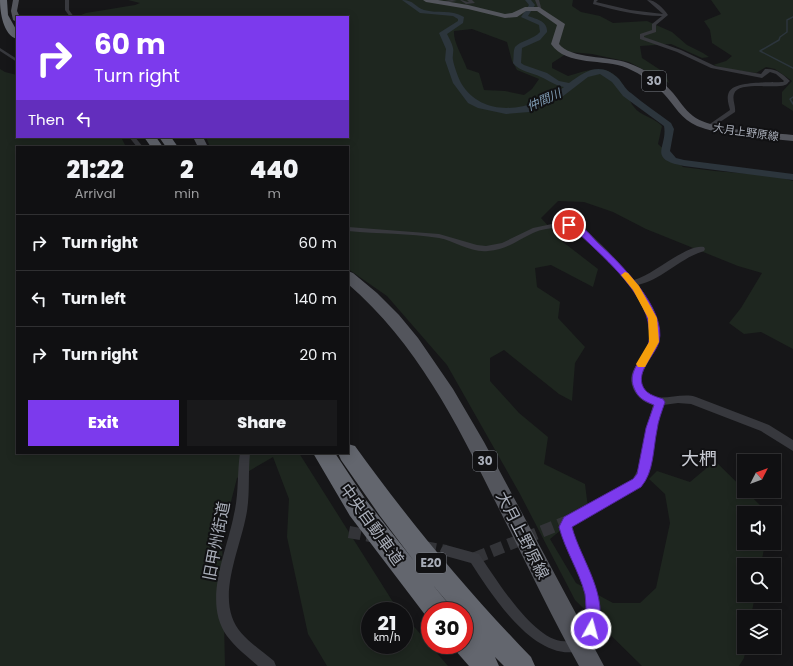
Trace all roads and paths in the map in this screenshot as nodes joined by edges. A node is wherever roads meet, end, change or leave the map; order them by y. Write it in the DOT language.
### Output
graph roads {
  1 [pos="3,0"];
  2 [pos="16,0"];
  3 [pos="67,0"];
  4 [pos="426,0"];
  5 [pos="454,0"];
  6 [pos="462,0"];
  7 [pos="469,0"];
  8 [pos="596,0"];
  9 [pos="649,0"];
  10 [pos="440,2"];
  11 [pos="537,7"];
  12 [pos="666,15"];
  13 [pos="71,16"];
  14 [pos="16,17"];
  15 [pos="0,29"];
  16 [pos="16,35"];
  17 [pos="16,46"];
  18 [pos="0,50"];
  19 [pos="16,60"];
  20 [pos="709,127"];
  21 [pos="133,138"];
  22 [pos="165,138"];
  23 [pos="793,138"];
  24 [pos="139,146"];
  25 [pos="171,146"];
  26 [pos="349,229"];
  27 [pos="701,249"];
  28 [pos="349,277"];
  29 [pos="632,283"];
  30 [pos="660,402"];
  31 [pos="793,446"];
  32 [pos="245,454"];
  33 [pos="324,454"];
  34 [pos="349,454"];
  35 [pos="446,551"];
  36 [pos="431,602"];
  37 [pos="580,645"];
  38 [pos="473,651"];
  39 [pos="269,666"];
  40 [pos="486,666"];
  41 [pos="522,666"];
  42 [pos="592,666"];
  1 -- 16 [label="highway"];
  2 -- 14 [label="main road"];
  3 -- 13 [label="street"];
  4 -- 10 [label="main road, 大月上野原線 / 30"];
  5 -- 10 [label="street"];
  6 -- 7 [label="street"];
  8 -- 12 [label="street"];
  9 -- 12 [label="street"];
  10 -- 11 [label="main road, 大月上野原線 / 30"];
  11 -- 20 [label="main road, 大月上野原線 / 30"];
  12 -- 20 [label="street"];
  15 -- 17 [label="highway"];
  18 -- 19 [label="street"];
  20 -- 23 [label="main road, 大月上野原線 / 30"];
  21 -- 24 [label="street"];
  22 -- 25 [label="highway"];
  26 -- 29 [label="street"];
  27 -- 29 [label="street"];
  28 -- 37 [label="main road, 大月上野原線 / 30"];
  29 -- 30 [label="street"];
  30 -- 31 [label="street"];
  30 -- 37 [label="street"];
  32 -- 39 [label="street, 旧甲州街道"];
  33 -- 36 [label="highway, 中央自動車道 / E20"];
  34 -- 41 [label="highway, 中央自動車道 / E20"];
  35 -- 37 [label="street"];
  37 -- 42 [label="main road, 大月上野原線 / 30"];
  38 -- 40 [label="highway"];
}
